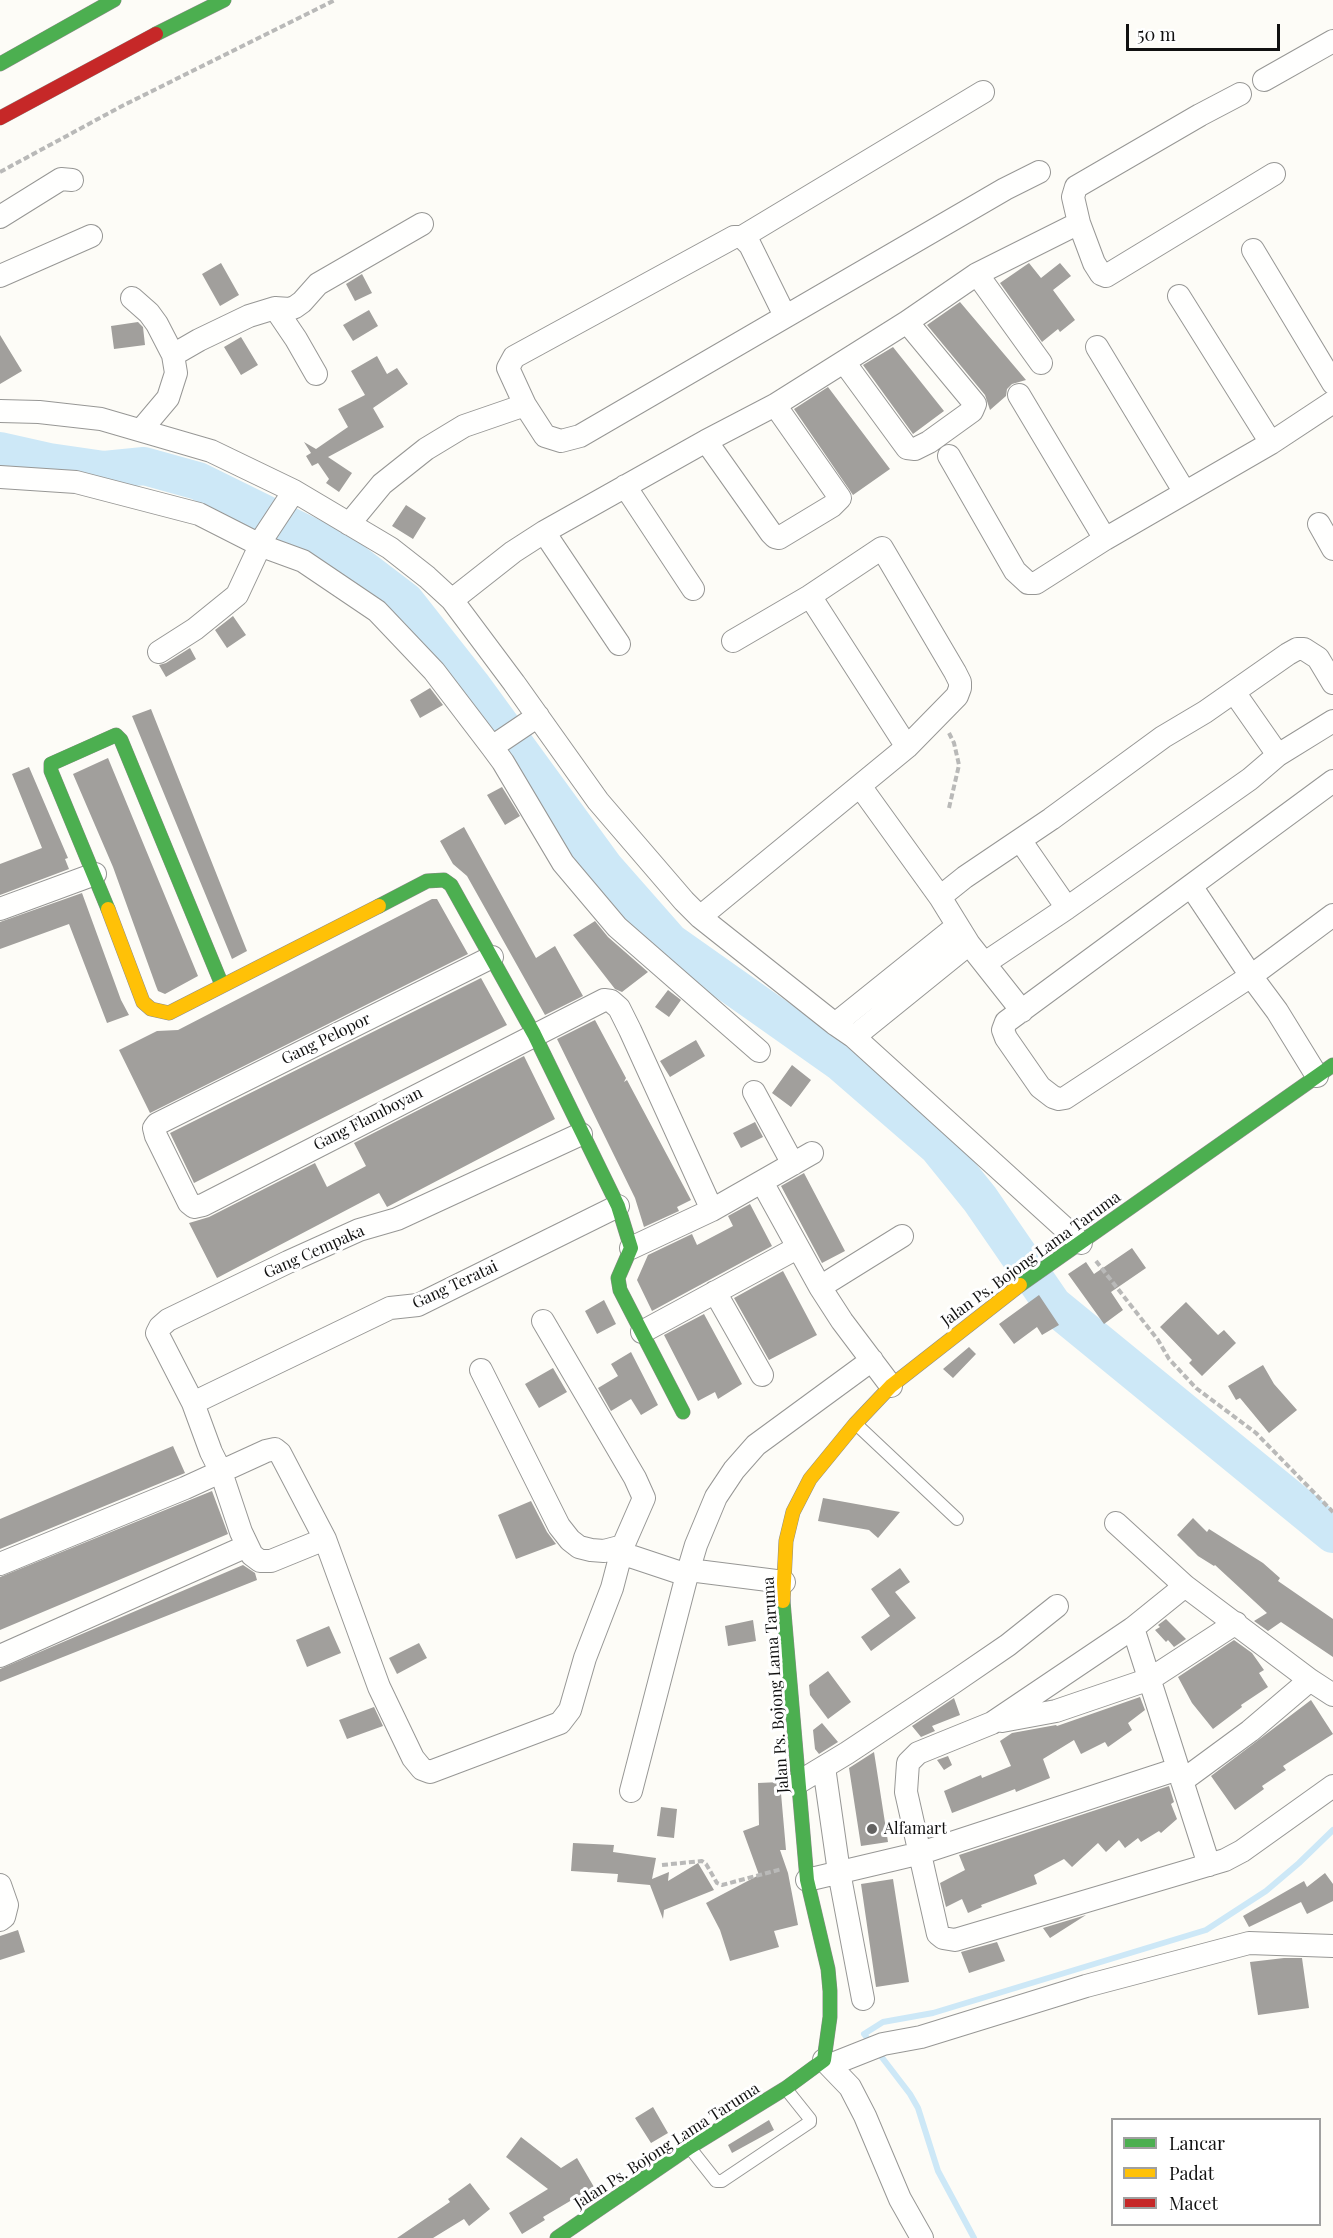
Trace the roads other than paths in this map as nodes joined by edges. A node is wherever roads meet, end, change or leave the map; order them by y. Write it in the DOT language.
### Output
graph roads {
  1 [pos="114,0"];
  2 [pos="225,0"];
  3 [pos="1333,41"];
  4 [pos="0,64"];
  5 [pos="1264,80"];
  6 [pos="983,92"];
  7 [pos="1240,94"];
  8 [pos="0,118"];
  9 [pos="1039,172"];
  10 [pos="1274,174"];
  11 [pos="72,180"];
  12 [pos="0,217"];
  13 [pos="1079,223"];
  14 [pos="422,224"];
  15 [pos="91,236"];
  16 [pos="742,237"];
  17 [pos="1253,250"];
  18 [pos="977,274"];
  19 [pos="0,276"];
  20 [pos="1179,296"];
  21 [pos="132,298"];
  22 [pos="275,308"];
  23 [pos="784,316"];
  24 [pos="907,322"];
  25 [pos="1097,347"];
  26 [pos="173,355"];
  27 [pos="844,362"];
  28 [pos="1041,363"];
  29 [pos="315,374"];
  30 [pos="1333,383"];
  31 [pos="1019,396"];
  32 [pos="1333,402"];
  33 [pos="525,405"];
  34 [pos="775,405"];
  35 [pos="0,411"];
  36 [pos="141,430"];
  37 [pos="706,441"];
  38 [pos="1271,443"];
  39 [pos="949,456"];
  40 [pos="0,477"];
  41 [pos="625,486"];
  42 [pos="1185,491"];
  43 [pos="290,497"];
  44 [pos="349,524"];
  45 [pos="1319,524"];
  46 [pos="544,532"];
  47 [pos="1105,539"];
  48 [pos="263,541"];
  49 [pos="1333,549"];
  50 [pos="693,589"];
  51 [pos="810,596"];
  52 [pos="452,600"];
  53 [pos="733,641"];
  54 [pos="619,644"];
  55 [pos="159,652"];
  56 [pos="1333,683"];
  57 [pos="1234,692"];
  58 [pos="531,721"];
  59 [pos="1333,721"];
  60 [pos="495,745"];
  61 [pos="907,747"];
  62 [pos="1278,755"];
  63 [pos="1333,781"];
  64 [pos="860,786"];
  65 [pos="1020,840"];
  66 [pos="95,874"];
  67 [pos="1191,886"];
  68 [pos="940,897"];
  69 [pos="1067,908"];
  70 [pos="0,909"];
  71 [pos="1333,915"];
  72 [pos="700,917"];
  73 [pos="963,935"];
  74 [pos="492,957"];
  75 [pos="985,963"];
  76 [pos="1251,976"];
  77 [pos="222,986"];
  78 [pos="1022,1011"];
  79 [pos="835,1024"];
  80 [pos="534,1034"];
  81 [pos="854,1037"];
  82 [pos="759,1051"];
  83 [pos="1325,1070"];
  84 [pos="753,1092"];
  85 [pos="582,1134"];
  86 [pos="762,1182"];
  87 [pos="203,1205"];
  88 [pos="618,1206"];
  89 [pos="712,1210"];
  90 [pos="902,1236"];
  91 [pos="631,1248"];
  92 [pos="797,1248"];
  93 [pos="1074,1248"];
  94 [pos="820,1287"];
  95 [pos="715,1292"];
  96 [pos="543,1321"];
  97 [pos="642,1332"];
  98 [pos="872,1360"];
  99 [pos="481,1370"];
  100 [pos="762,1375"];
  101 [pos="891,1386"];
  102 [pos="193,1403"];
  103 [pos="683,1412"];
  104 [pos="855,1424"];
  105 [pos="221,1472"];
  106 [pos="957,1519"];
  107 [pos="1116,1523"];
  108 [pos="325,1539"];
  109 [pos="247,1546"];
  110 [pos="622,1549"];
  111 [pos="0,1564"];
  112 [pos="688,1572"];
  113 [pos="784,1581"];
  114 [pos="1185,1586"];
  115 [pos="1057,1606"];
  116 [pos="1236,1623"];
  117 [pos="1133,1628"];
  118 [pos="0,1656"];
  119 [pos="1150,1679"];
  120 [pos="1310,1680"];
  121 [pos="1333,1695"];
  122 [pos="992,1723"];
  123 [pos="824,1767"];
  124 [pos="1180,1775"];
  125 [pos="799,1782"];
  126 [pos="1333,1786"];
  127 [pos="631,1791"];
  128 [pos="921,1853"];
  129 [pos="1209,1865"];
  130 [pos="806,1871"];
  131 [pos="839,1872"];
  132 [pos="0,1885"];
  133 [pos="0,1920"];
  134 [pos="1333,1946"];
  135 [pos="862,1999"];
  136 [pos="827,2063"];
  137 [pos="786,2088"];
  138 [pos="690,2147"];
  139 [pos="557,2238"];
  140 [pos="922,2238"];
  1 -- 4 [label="main road"];
  2 -- 8 [label="main road"];
  3 -- 5 [label="street"];
  6 -- 16 [label="street"];
  7 -- 13 [label="street"];
  9 -- 23 [label="street"];
  10 -- 13 [label="street"];
  11 -- 12 [label="street"];
  13 -- 18 [label="street"];
  14 -- 22 [label="street"];
  15 -- 19 [label="street"];
  16 -- 23 [label="street"];
  16 -- 33 [label="street"];
  17 -- 30 [label="street"];
  18 -- 24 [label="street"];
  18 -- 28 [label="street"];
  20 -- 38 [label="street"];
  21 -- 26 [label="street"];
  22 -- 26 [label="street"];
  22 -- 29 [label="street"];
  23 -- 33 [label="street"];
  24 -- 27 [label="street"];
  24 -- 27 [label="street"];
  25 -- 42 [label="street"];
  26 -- 36 [label="street"];
  27 -- 34 [label="street"];
  31 -- 47 [label="street"];
  32 -- 38 [label="street"];
  33 -- 44 [label="street"];
  34 -- 37 [label="street"];
  34 -- 37 [label="street"];
  35 -- 36 [label="street"];
  36 -- 43 [label="street"];
  37 -- 41 [label="street"];
  38 -- 42 [label="street"];
  39 -- 47 [label="street"];
  40 -- 48 [label="street"];
  41 -- 46 [label="street"];
  41 -- 50 [label="street"];
  42 -- 47 [label="street"];
  43 -- 44 [label="street"];
  43 -- 48 [label="street"];
  44 -- 52 [label="street"];
  45 -- 49 [label="street"];
  46 -- 52 [label="street"];
  46 -- 54 [label="street"];
  48 -- 55 [label="street"];
  48 -- 60 [label="street"];
  51 -- 53 [label="street"];
  51 -- 61 [label="street"];
  51 -- 61 [label="street"];
  52 -- 58 [label="street"];
  56 -- 57 [label="street"];
  57 -- 62 [label="street"];
  57 -- 65 [label="street"];
  58 -- 60 [label="street"];
  58 -- 72 [label="street"];
  59 -- 62 [label="street"];
  60 -- 82 [label="street"];
  61 -- 64 [label="street"];
  62 -- 69 [label="street"];
  63 -- 67 [label="street"];
  64 -- 68 [label="street"];
  64 -- 72 [label="street"];
  65 -- 68 [label="street"];
  65 -- 69 [label="street"];
  66 -- 70 [label="street"];
  66 -- 77 [label="main road"];
  66 -- 77 [label="main road"];
  67 -- 76 [label="street"];
  67 -- 78 [label="street"];
  68 -- 73 [label="street"];
  69 -- 75 [label="street"];
  71 -- 76 [label="street"];
  72 -- 79 [label="street"];
  73 -- 75 [label="street"];
  73 -- 79 [label="street"];
  73 -- 81 [label="street"];
  74 -- 77 [label="main road"];
  74 -- 80 [label="main road"];
  74 -- 87 [label="street, Gang Pelopor"];
  75 -- 78 [label="street"];
  76 -- 78 [label="street"];
  76 -- 83 [label="street"];
  79 -- 81 [label="street"];
  80 -- 85 [label="main road"];
  80 -- 87 [label="street, Gang Flamboyan"];
  80 -- 89 [label="street, Gang Flamboyan"];
  81 -- 93 [label="street"];
  83 -- 93 [label="main road, Jalan Ps. Bojong Lama Taruma"];
  84 -- 86 [label="street"];
  85 -- 88 [label="main road"];
  85 -- 102 [label="street, Gang Cempaka"];
  86 -- 89 [label="street"];
  86 -- 92 [label="street"];
  88 -- 91 [label="main road"];
  88 -- 102 [label="street, Gang Teratai"];
  89 -- 91 [label="street"];
  90 -- 94 [label="street"];
  91 -- 97 [label="main road"];
  92 -- 94 [label="street"];
  92 -- 95 [label="street"];
  93 -- 101 [label="main road, Jalan Ps. Bojong Lama Taruma"];
  94 -- 98 [label="street"];
  95 -- 97 [label="street"];
  95 -- 100 [label="street"];
  96 -- 110 [label="street"];
  97 -- 103 [label="main road"];
  98 -- 101 [label="street"];
  98 -- 112 [label="street"];
  99 -- 110 [label="street"];
  101 -- 104 [label="main road, Jalan Ps. Bojong Lama Taruma"];
  102 -- 105 [label="street"];
  104 -- 106 [label="lane"];
  104 -- 113 [label="main road, Jalan Ps. Bojong Lama Taruma"];
  105 -- 108 [label="street"];
  105 -- 109 [label="street"];
  105 -- 111 [label="street"];
  107 -- 114 [label="street"];
  108 -- 109 [label="street"];
  108 -- 110 [label="street"];
  109 -- 118 [label="street"];
  110 -- 112 [label="street"];
  112 -- 113 [label="street"];
  112 -- 127 [label="street"];
  113 -- 125 [label="main road, Jalan Ps. Bojong Lama Taruma"];
  114 -- 116 [label="street"];
  114 -- 117 [label="street"];
  115 -- 123 [label="street"];
  116 -- 119 [label="street"];
  116 -- 120 [label="street"];
  117 -- 119 [label="street"];
  117 -- 122 [label="street"];
  119 -- 122 [label="street"];
  119 -- 124 [label="street"];
  120 -- 121 [label="street"];
  120 -- 124 [label="street"];
  122 -- 128 [label="street"];
  123 -- 125 [label="street"];
  123 -- 131 [label="street"];
  124 -- 128 [label="street"];
  124 -- 129 [label="street"];
  125 -- 130 [label="main road, Jalan Ps. Bojong Lama Taruma"];
  126 -- 129 [label="street"];
  128 -- 129 [label="street"];
  128 -- 131 [label="street"];
  130 -- 131 [label="street"];
  130 -- 136 [label="main road, Jalan Ps. Bojong Lama Taruma"];
  131 -- 135 [label="street"];
  132 -- 133 [label="street"];
  134 -- 136 [label="street"];
  136 -- 137 [label="main road, Jalan Ps. Bojong Lama Taruma"];
  136 -- 140 [label="street"];
  137 -- 138 [label="main road, Jalan Ps. Bojong Lama Taruma"];
  137 -- 138 [label="lane"];
  138 -- 139 [label="main road, Jalan Ps. Bojong Lama Taruma"];
}
